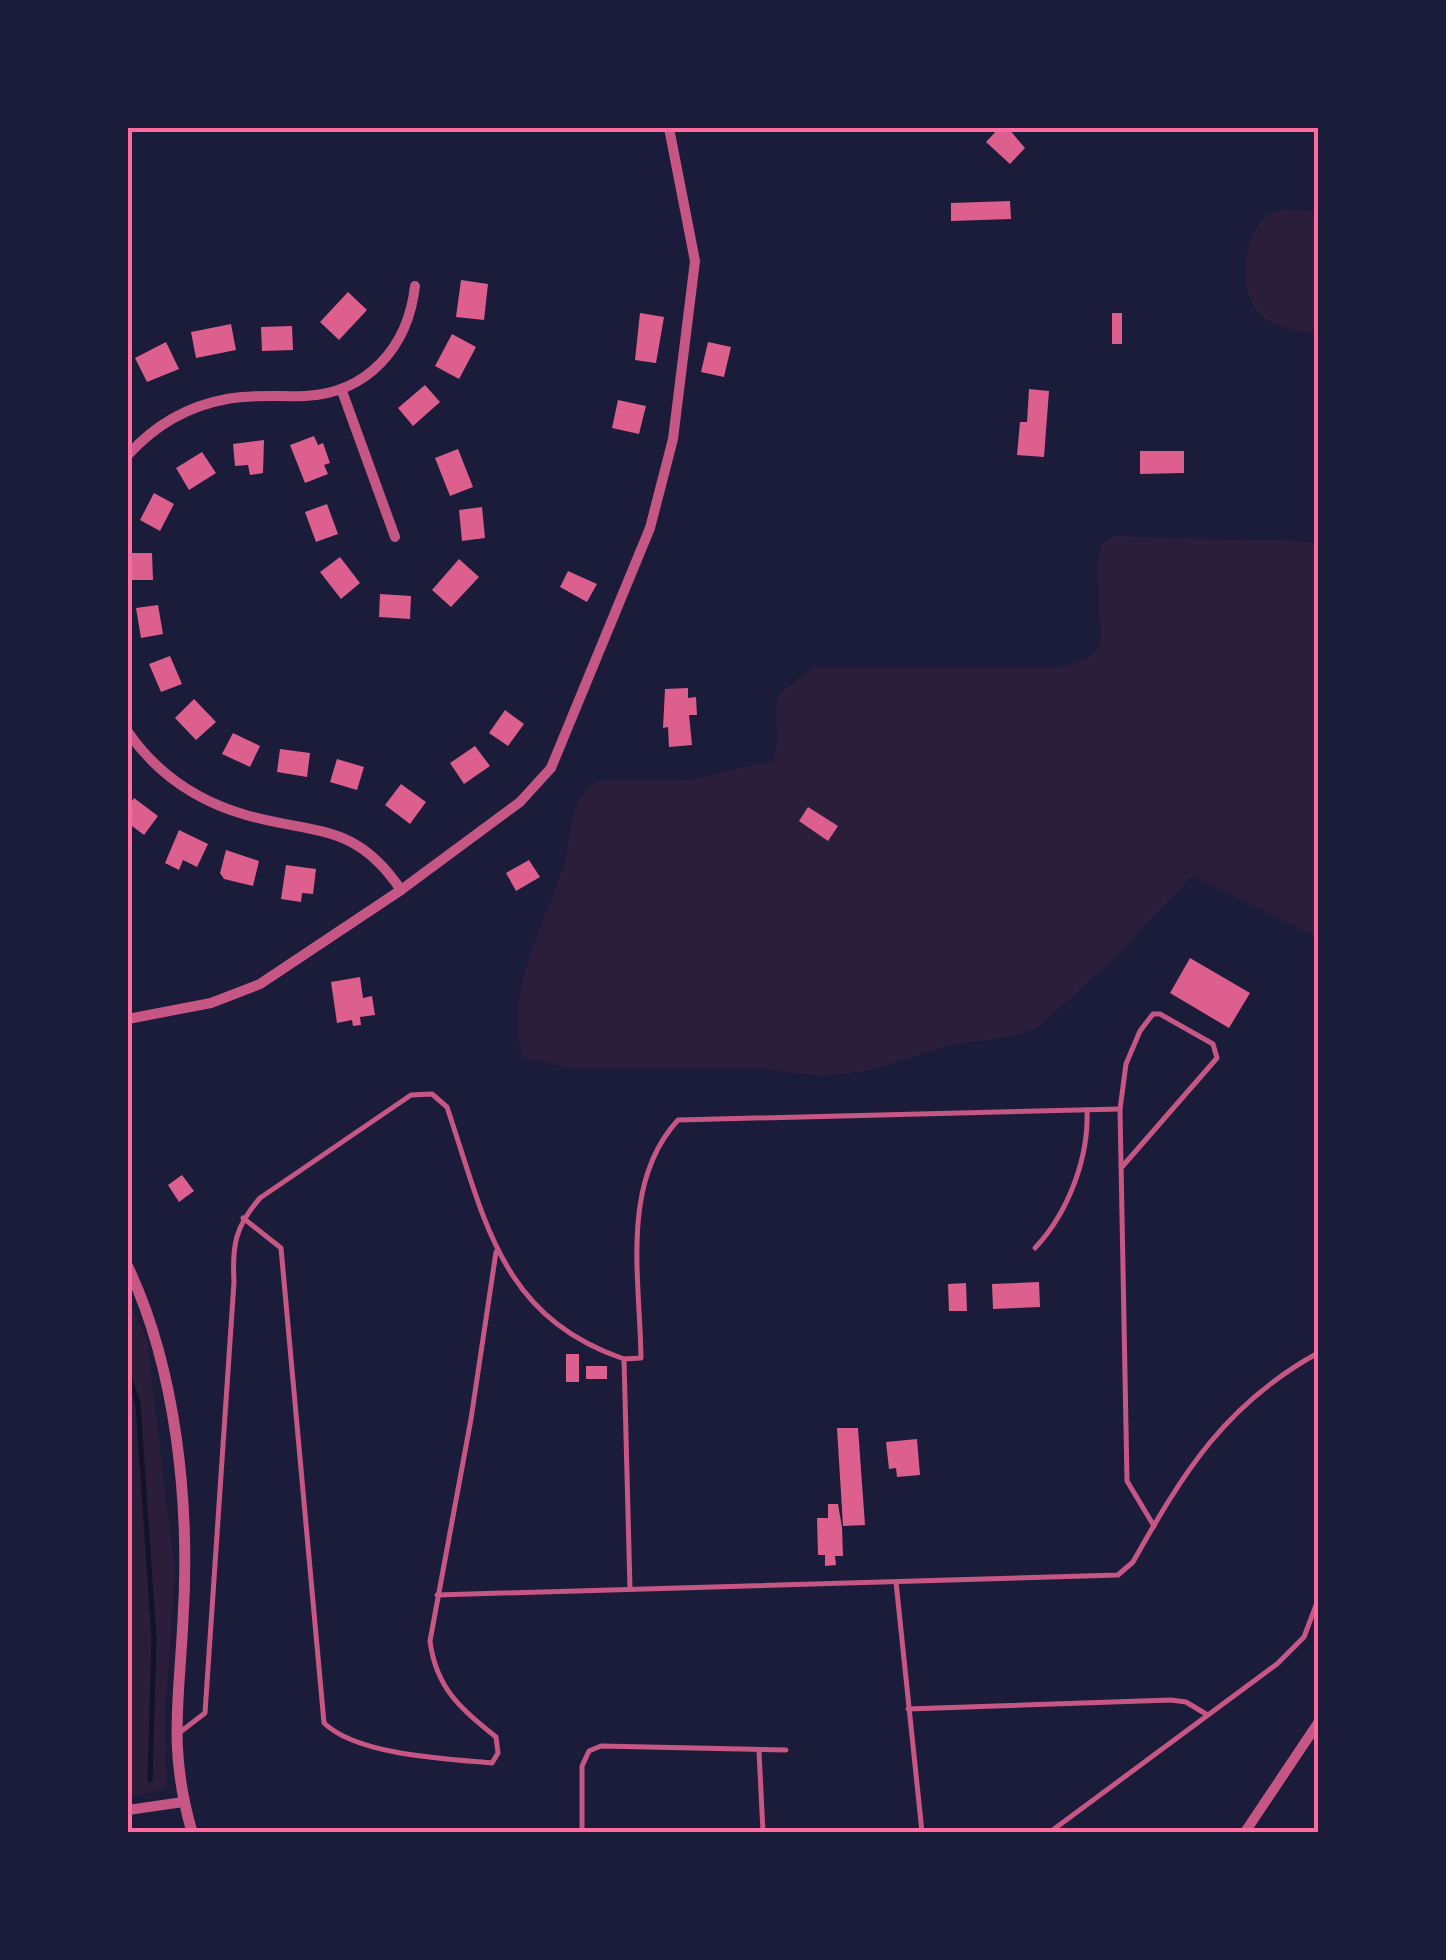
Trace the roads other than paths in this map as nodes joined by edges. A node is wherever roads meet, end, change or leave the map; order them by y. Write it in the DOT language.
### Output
graph roads {
  1 [pos="669,128"];
  2 [pos="415,286"];
  3 [pos="342,391"];
  4 [pos="128,455"];
  5 [pos="395,537"];
  6 [pos="128,732"];
  7 [pos="402,890"];
  8 [pos="128,1018"];
  9 [pos="1120,1109"];
  10 [pos="1087,1110"];
  11 [pos="1122,1168"];
  12 [pos="243,1218"];
  13 [pos="1035,1248"];
  14 [pos="496,1252"];
  15 [pos="128,1267"];
  16 [pos="1318,1353"];
  17 [pos="624,1360"];
  18 [pos="1154,1526"];
  19 [pos="896,1582"];
  20 [pos="630,1590"];
  21 [pos="437,1595"];
  22 [pos="1318,1600"];
  23 [pos="908,1709"];
  24 [pos="1206,1714"];
  25 [pos="1318,1724"];
  26 [pos="174,1736"];
  27 [pos="786,1750"];
  28 [pos="759,1752"];
  29 [pos="183,1802"];
  30 [pos="128,1810"];
  31 [pos="192,1832"];
  32 [pos="582,1832"];
  33 [pos="764,1832"];
  34 [pos="922,1832"];
  35 [pos="1050,1832"];
  36 [pos="1244,1832"];
  1 -- 7 [label="street"];
  2 -- 3 [label="street"];
  3 -- 4 [label="street"];
  3 -- 5 [label="street"];
  6 -- 7 [label="street"];
  7 -- 8 [label="street"];
  9 -- 10 [label="lane"];
  9 -- 11 [label="lane"];
  9 -- 11 [label="lane"];
  10 -- 13 [label="lane"];
  10 -- 17 [label="lane"];
  11 -- 18 [label="lane"];
  12 -- 14 [label="lane"];
  12 -- 21 [label="lane"];
  12 -- 26 [label="lane"];
  14 -- 17 [label="lane"];
  14 -- 21 [label="lane"];
  15 -- 26 [label="street"];
  16 -- 18 [label="lane"];
  17 -- 20 [label="lane"];
  18 -- 19 [label="lane"];
  19 -- 20 [label="lane"];
  19 -- 23 [label="lane"];
  20 -- 21 [label="lane"];
  22 -- 24 [label="lane"];
  23 -- 24 [label="lane"];
  23 -- 34 [label="lane"];
  24 -- 35 [label="lane"];
  25 -- 36 [label="street"];
  26 -- 29 [label="street"];
  27 -- 28 [label="lane"];
  28 -- 32 [label="lane"];
  28 -- 33 [label="lane"];
  29 -- 30 [label="street"];
  29 -- 31 [label="street"];
}
